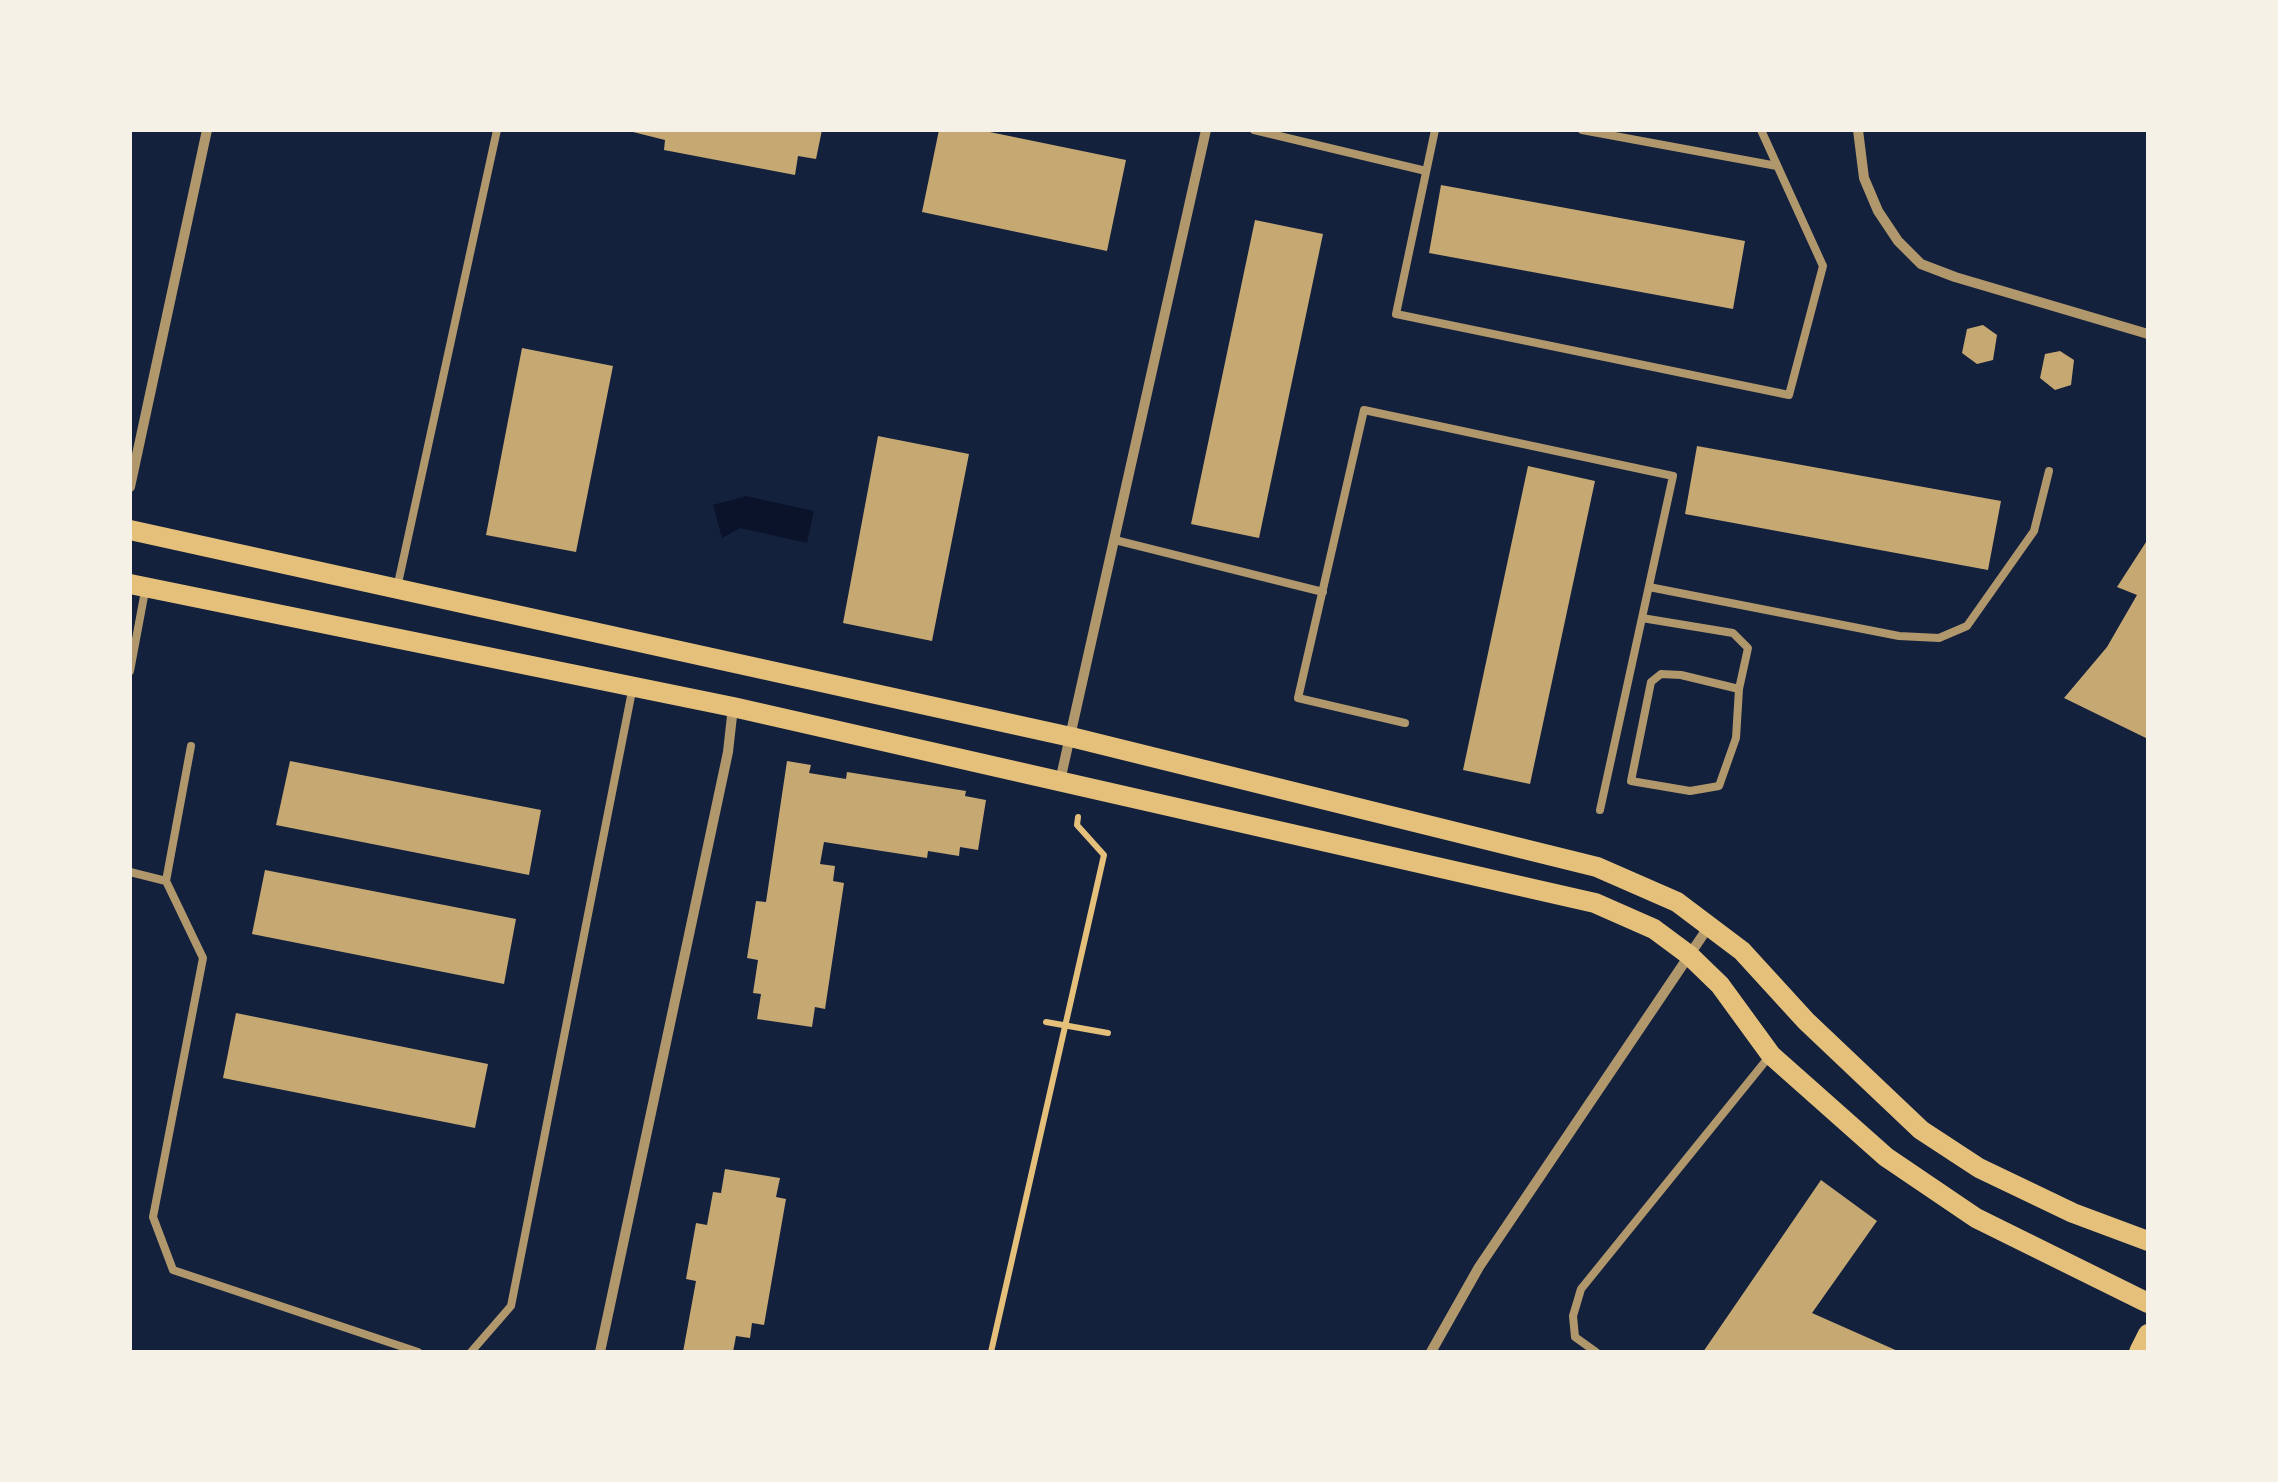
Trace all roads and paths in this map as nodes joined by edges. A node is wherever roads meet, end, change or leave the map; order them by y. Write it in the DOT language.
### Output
graph roads {
  1 [pos="207,130"];
  2 [pos="496,130"];
  3 [pos="1206,130"];
  4 [pos="1254,130"];
  5 [pos="1435,130"];
  6 [pos="1582,130"];
  7 [pos="1761,130"];
  8 [pos="1858,130"];
  9 [pos="1778,166"];
  10 [pos="1426,171"];
  11 [pos="2148,334"];
  12 [pos="2049,470"];
  13 [pos="130,488"];
  14 [pos="130,530"];
  15 [pos="1115,540"];
  16 [pos="138,585"];
  17 [pos="1649,587"];
  18 [pos="397,588"];
  19 [pos="1323,592"];
  20 [pos="1642,618"];
  21 [pos="130,671"];
  22 [pos="633,686"];
  23 [pos="1739,689"];
  24 [pos="733,707"];
  25 [pos="1405,724"];
  26 [pos="1071,737"];
  27 [pos="191,746"];
  28 [pos="1060,781"];
  29 [pos="1083,786"];
  30 [pos="1600,810"];
  31 [pos="130,872"];
  32 [pos="166,881"];
  33 [pos="1708,926"];
  34 [pos="1689,955"];
  35 [pos="1046,1022"];
  36 [pos="1068,1026"];
  37 [pos="1108,1033"];
  38 [pos="1771,1055"];
  39 [pos="2148,1240"];
  40 [pos="2148,1303"];
  41 [pos="2148,1334"];
  42 [pos="418,1352"];
  43 [pos="471,1352"];
  44 [pos="600,1352"];
  45 [pos="991,1352"];
  46 [pos="1432,1352"];
  47 [pos="1596,1352"];
  48 [pos="2139,1352"];
  1 -- 13 [label="street"];
  2 -- 18 [label="lane"];
  3 -- 15 [label="street"];
  4 -- 10 [label="lane"];
  5 -- 10 [label="lane"];
  6 -- 9 [label="lane"];
  7 -- 9 [label="lane"];
  8 -- 11 [label="street"];
  9 -- 10 [label="lane"];
  12 -- 17 [label="lane"];
  14 -- 18 [label="main road"];
  15 -- 19 [label="lane"];
  15 -- 26 [label="street"];
  16 -- 21 [label="lane"];
  16 -- 22 [label="main road"];
  17 -- 19 [label="lane"];
  17 -- 20 [label="lane"];
  18 -- 26 [label="main road"];
  19 -- 25 [label="lane"];
  20 -- 23 [label="lane"];
  20 -- 30 [label="lane"];
  22 -- 24 [label="main road"];
  22 -- 43 [label="lane"];
  23 -- 23 [label="lane"];
  24 -- 28 [label="main road"];
  24 -- 44 [label="street"];
  26 -- 28 [label="street"];
  26 -- 33 [label="main road"];
  27 -- 32 [label="lane"];
  28 -- 29 [label="main road"];
  29 -- 34 [label="main road"];
  29 -- 36 [label="path"];
  31 -- 32 [label="lane"];
  32 -- 42 [label="lane"];
  33 -- 34 [label="street"];
  33 -- 39 [label="main road"];
  34 -- 38 [label="main road"];
  34 -- 46 [label="street"];
  35 -- 36 [label="path"];
  36 -- 37 [label="path"];
  36 -- 45 [label="path"];
  38 -- 40 [label="main road"];
  38 -- 47 [label="lane"];
  41 -- 48 [label="main road"];
}
